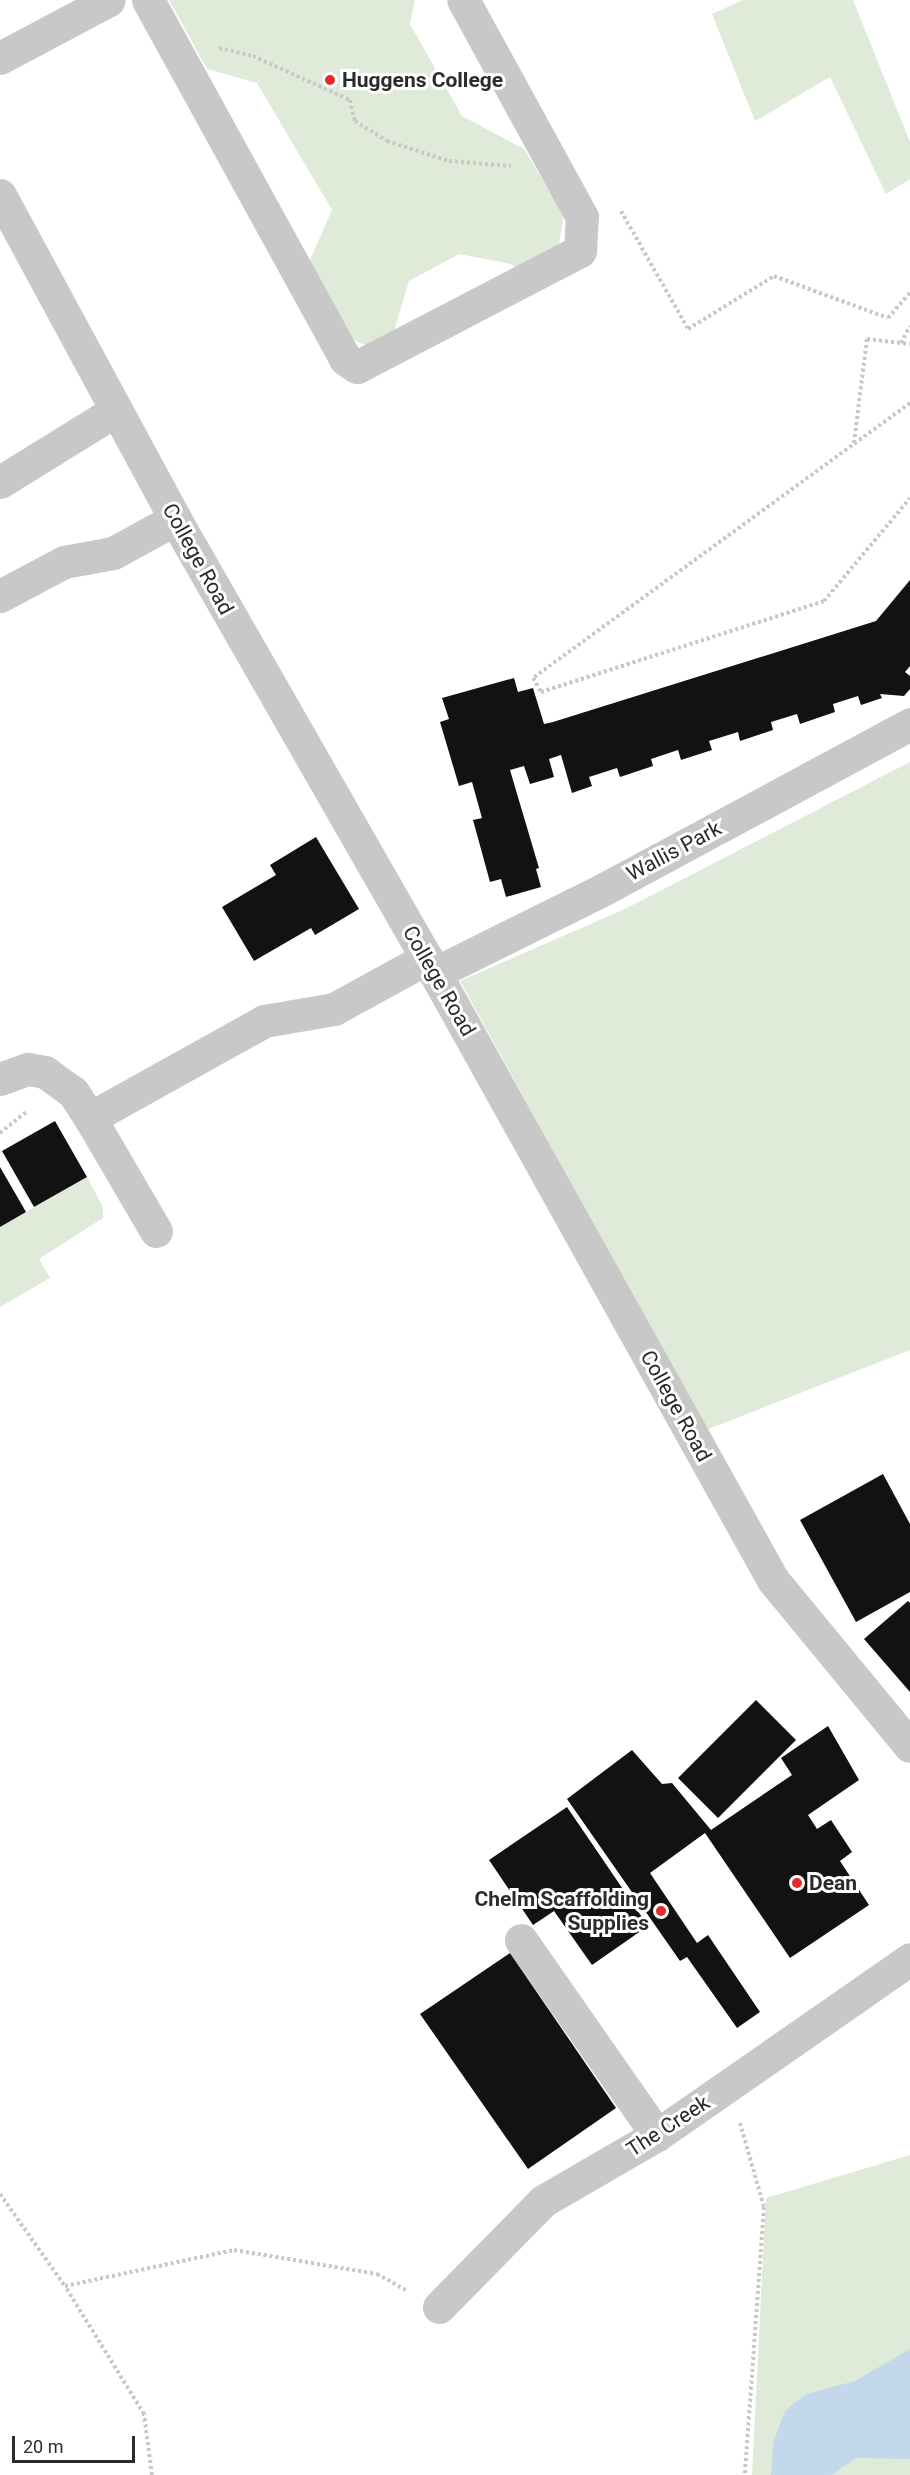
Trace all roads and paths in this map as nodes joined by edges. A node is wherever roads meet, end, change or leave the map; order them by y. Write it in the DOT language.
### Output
graph roads {
  1 [pos="148,0"];
  2 [pos="463,0"];
  3 [pos="98,3"];
  4 [pos="174,52"];
  5 [pos="0,58"];
  6 [pos="548,158"];
  7 [pos="0,195"];
  8 [pos="620,209"];
  9 [pos="910,292"];
  10 [pos="910,326"];
  11 [pos="901,343"];
  12 [pos="910,344"];
  13 [pos="910,403"];
  14 [pos="115,411"];
  15 [pos="854,444"];
  16 [pos="0,482"];
  17 [pos="910,498"];
  18 [pos="175,519"];
  19 [pos="0,596"];
  20 [pos="910,724"];
  21 [pos="431,965"];
  22 [pos="0,1079"];
  23 [pos="90,1118"];
  24 [pos="156,1231"];
  25 [pos="910,1746"];
  26 [pos="521,1940"];
  27 [pos="910,1959"];
  28 [pos="729,2085"];
  29 [pos="657,2135"];
  30 [pos="0,2194"];
  31 [pos="65,2286"];
  32 [pos="439,2307"];
  33 [pos="152,2475"];
  34 [pos="745,2475"];
  1 -- 4 [label="street"];
  2 -- 6 [label="street"];
  3 -- 5 [label="street"];
  4 -- 6 [label="path"];
  4 -- 6 [label="street"];
  7 -- 14 [label="street, College Road"];
  8 -- 9 [label="path"];
  10 -- 11 [label="path"];
  11 -- 12 [label="path"];
  11 -- 15 [label="path"];
  13 -- 15 [label="path"];
  14 -- 16 [label="street"];
  14 -- 18 [label="street, College Road"];
  15 -- 17 [label="path"];
  18 -- 19 [label="street"];
  18 -- 21 [label="street, College Road"];
  20 -- 21 [label="street, Wallis Park"];
  21 -- 23 [label="street, Wallis Park"];
  21 -- 25 [label="street, College Road"];
  22 -- 23 [label="street"];
  23 -- 24 [label="street"];
  26 -- 29 [label="street"];
  27 -- 28 [label="street, The Creek"];
  28 -- 29 [label="street, The Creek"];
  28 -- 34 [label="path"];
  29 -- 32 [label="street, The Creek"];
  30 -- 31 [label="path"];
  31 -- 32 [label="path"];
  31 -- 33 [label="path"];
}
